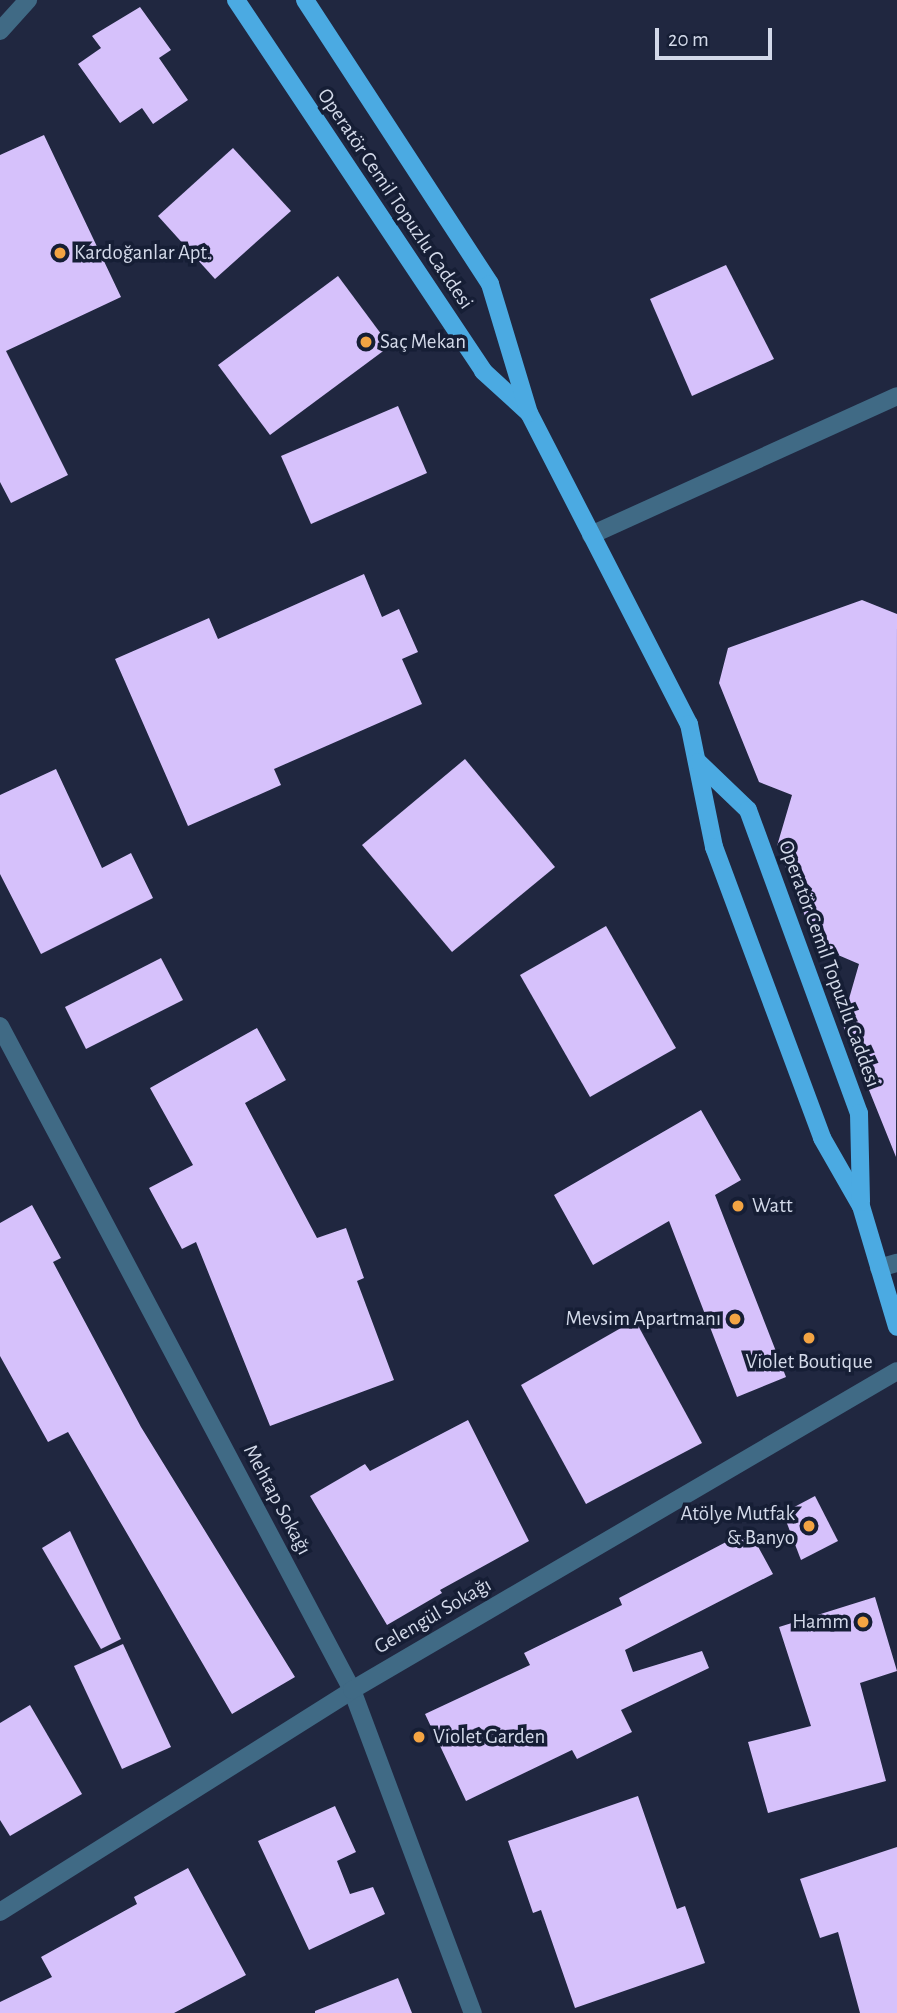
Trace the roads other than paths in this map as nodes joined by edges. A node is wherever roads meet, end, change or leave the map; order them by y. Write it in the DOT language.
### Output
graph roads {
  1 [pos="28,0"];
  2 [pos="236,0"];
  3 [pos="305,0"];
  4 [pos="0,31"];
  5 [pos="897,396"];
  6 [pos="528,413"];
  7 [pos="591,535"];
  8 [pos="698,762"];
  9 [pos="0,1026"];
  10 [pos="861,1206"];
  11 [pos="897,1263"];
  12 [pos="879,1268"];
  13 [pos="897,1327"];
  14 [pos="897,1371"];
  15 [pos="352,1690"];
  16 [pos="0,1912"];
  17 [pos="472,2013"];
  1 -- 4 [label="street"];
  2 -- 6 [label="main road, Operatör Cemil Topuzlu Caddesi"];
  3 -- 6 [label="main road, Operatör Cemil Topuzlu Caddesi"];
  5 -- 7 [label="street"];
  6 -- 7 [label="main road, Operatör Cemil Topuzlu Caddesi"];
  7 -- 8 [label="main road, Operatör Cemil Topuzlu Caddesi"];
  8 -- 10 [label="main road, Operatör Cemil Topuzlu Caddesi"];
  8 -- 10 [label="main road, Operatör Cemil Topuzlu Caddesi"];
  9 -- 15 [label="street, Mehtap Sokağı"];
  10 -- 12 [label="main road, Operatör Cemil Topuzlu Caddesi"];
  11 -- 12 [label="street"];
  12 -- 13 [label="main road, Operatör Cemil Topuzlu Caddesi"];
  14 -- 15 [label="street, Gelengül Sokağı"];
  15 -- 16 [label="street, Gelengül Sokağı"];
  15 -- 17 [label="street, Mehtap Sokağı"];
}
